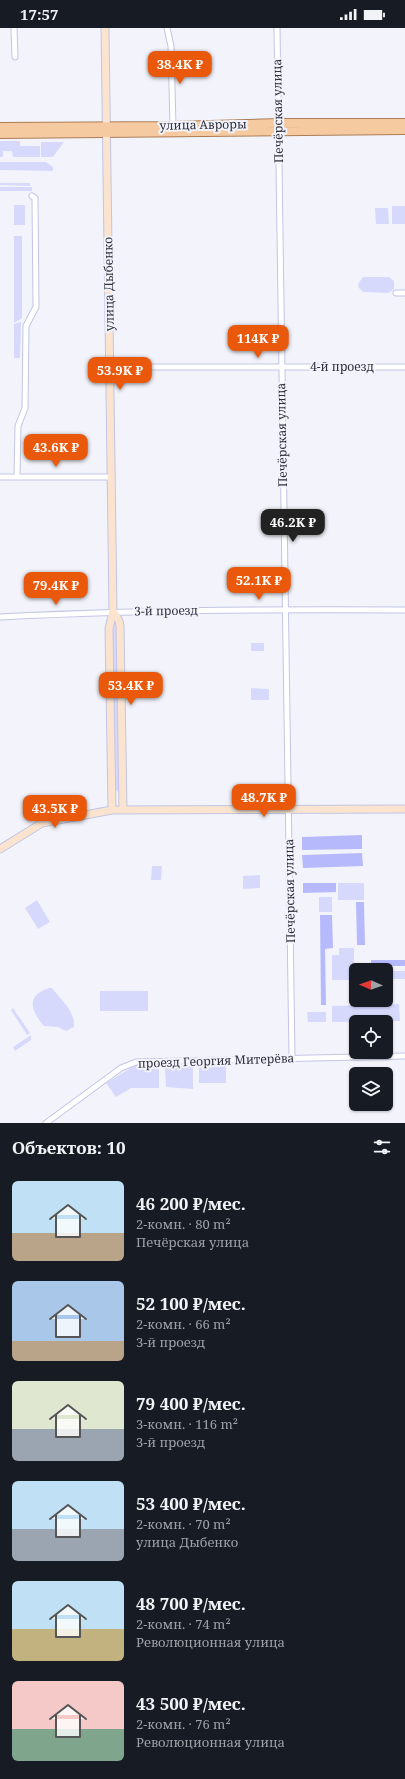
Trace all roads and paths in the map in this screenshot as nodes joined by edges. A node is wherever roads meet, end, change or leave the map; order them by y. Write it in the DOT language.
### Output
graph roads {
  1 [pos="14,28"];
  2 [pos="106,28"];
  3 [pos="168,28"];
  4 [pos="277,28"];
  5 [pos="15,57"];
  6 [pos="279,123"];
  7 [pos="405,123"];
  8 [pos="173,126"];
  9 [pos="0,127"];
  10 [pos="107,129"];
  11 [pos="405,130"];
  12 [pos="278,132"];
  13 [pos="0,134"];
  14 [pos="32,196"];
  15 [pos="396,293"];
  16 [pos="405,293"];
  17 [pos="110,367"];
  18 [pos="405,367"];
  19 [pos="281,368"];
  20 [pos="0,477"];
  21 [pos="16,477"];
  22 [pos="111,477"];
  23 [pos="286,609"];
  24 [pos="405,610"];
  25 [pos="113,611"];
  26 [pos="0,617"];
  27 [pos="123,809"];
  28 [pos="289,809"];
  29 [pos="405,809"];
  30 [pos="112,810"];
  31 [pos="0,849"];
  32 [pos="405,1056"];
  33 [pos="292,1058"];
  34 [pos="46,1123"];
  1 -- 5 [label="street"];
  2 -- 10 [label="main road, улица Дыбенко"];
  3 -- 8 [label="street"];
  4 -- 6 [label="street, Печёрская улица"];
  6 -- 7 [label="main road, улица Авроры"];
  6 -- 8 [label="main road, улица Авроры"];
  6 -- 12 [label="street, Печёрская улица"];
  8 -- 10 [label="main road, улица Авроры"];
  9 -- 10 [label="main road, улица Авроры"];
  10 -- 12 [label="main road, улица Авроры"];
  10 -- 13 [label="main road, улица Авроры"];
  10 -- 17 [label="main road, улица Дыбенко"];
  11 -- 12 [label="main road, улица Авроры"];
  12 -- 19 [label="street, Печёрская улица"];
  14 -- 21 [label="street"];
  15 -- 16 [label="street"];
  17 -- 19 [label="street, 4-й проезд"];
  17 -- 22 [label="main road, улица Дыбенко"];
  18 -- 19 [label="street, 4-й проезд"];
  19 -- 23 [label="street, Печёрская улица"];
  20 -- 21 [label="street"];
  21 -- 22 [label="street"];
  22 -- 25 [label="main road, улица Дыбенко"];
  23 -- 24 [label="street, 3-й проезд"];
  23 -- 25 [label="street, 3-й проезд"];
  23 -- 28 [label="street, Печёрская улица"];
  25 -- 26 [label="street, 3-й проезд"];
  25 -- 27 [label="main road, улица Дыбенко"];
  25 -- 30 [label="main road, улица Дыбенко"];
  27 -- 28 [label="main road"];
  27 -- 30 [label="main road"];
  28 -- 29 [label="main road"];
  28 -- 33 [label="street, Печёрская улица"];
  30 -- 31 [label="main road"];
  32 -- 33 [label="street, проезд Георгия Митерёва"];
  33 -- 34 [label="street, проезд Георгия Митерёва"];
}
